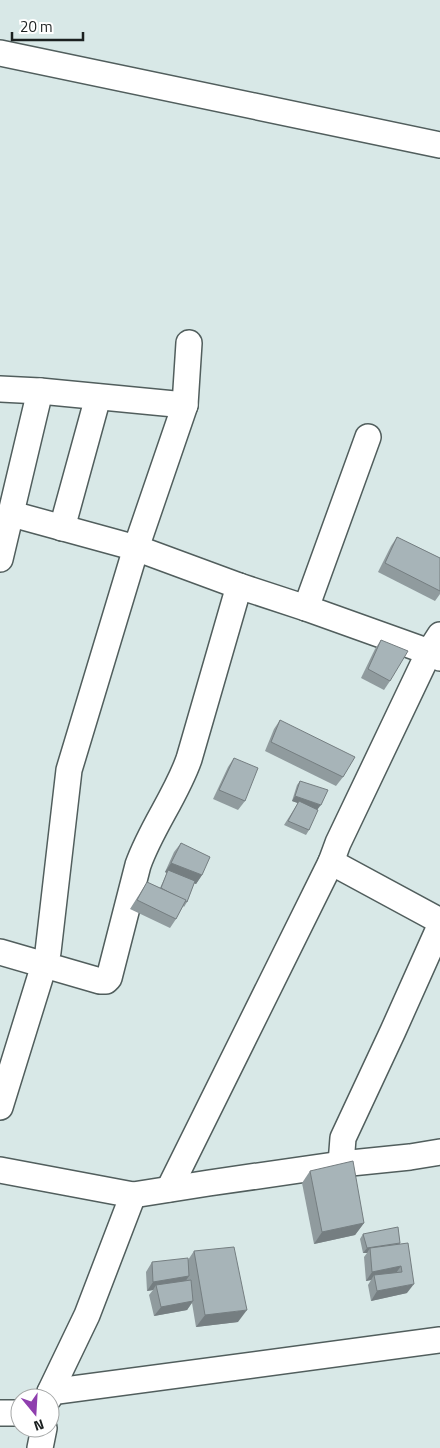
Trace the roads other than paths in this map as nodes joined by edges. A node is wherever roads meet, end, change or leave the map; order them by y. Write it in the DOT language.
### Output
graph roads {
  1 [pos="0,54"];
  2 [pos="440,146"];
  3 [pos="189,343"];
  4 [pos="0,388"];
  5 [pos="40,391"];
  6 [pos="98,397"];
  7 [pos="185,405"];
  8 [pos="368,436"];
  9 [pos="12,514"];
  10 [pos="62,528"];
  11 [pos="136,548"];
  12 [pos="0,559"];
  13 [pos="239,586"];
  14 [pos="306,608"];
  15 [pos="436,648"];
  16 [pos="331,862"];
  17 [pos="440,921"];
  18 [pos="440,926"];
  19 [pos="0,952"];
  20 [pos="44,965"];
  21 [pos="0,1107"];
  22 [pos="440,1152"];
  23 [pos="341,1164"];
  24 [pos="0,1170"];
  25 [pos="169,1189"];
  26 [pos="133,1195"];
  27 [pos="440,1340"];
  28 [pos="52,1388"];
  29 [pos="60,1393"];
  1 -- 2 [label="street"];
  3 -- 7 [label="street"];
  4 -- 5 [label="street"];
  5 -- 6 [label="street"];
  5 -- 9 [label="street"];
  6 -- 7 [label="street"];
  6 -- 10 [label="street"];
  7 -- 11 [label="street"];
  8 -- 14 [label="street"];
  9 -- 10 [label="street"];
  9 -- 12 [label="street"];
  10 -- 11 [label="street"];
  11 -- 13 [label="street"];
  11 -- 20 [label="street"];
  13 -- 14 [label="street"];
  13 -- 20 [label="street"];
  14 -- 15 [label="street"];
  15 -- 16 [label="street"];
  16 -- 17 [label="street"];
  16 -- 25 [label="street"];
  18 -- 23 [label="street"];
  19 -- 20 [label="street"];
  20 -- 21 [label="street"];
  22 -- 23 [label="street"];
  23 -- 25 [label="street"];
  24 -- 26 [label="street"];
  25 -- 26 [label="street"];
  26 -- 28 [label="street"];
  27 -- 29 [label="street"];
}
